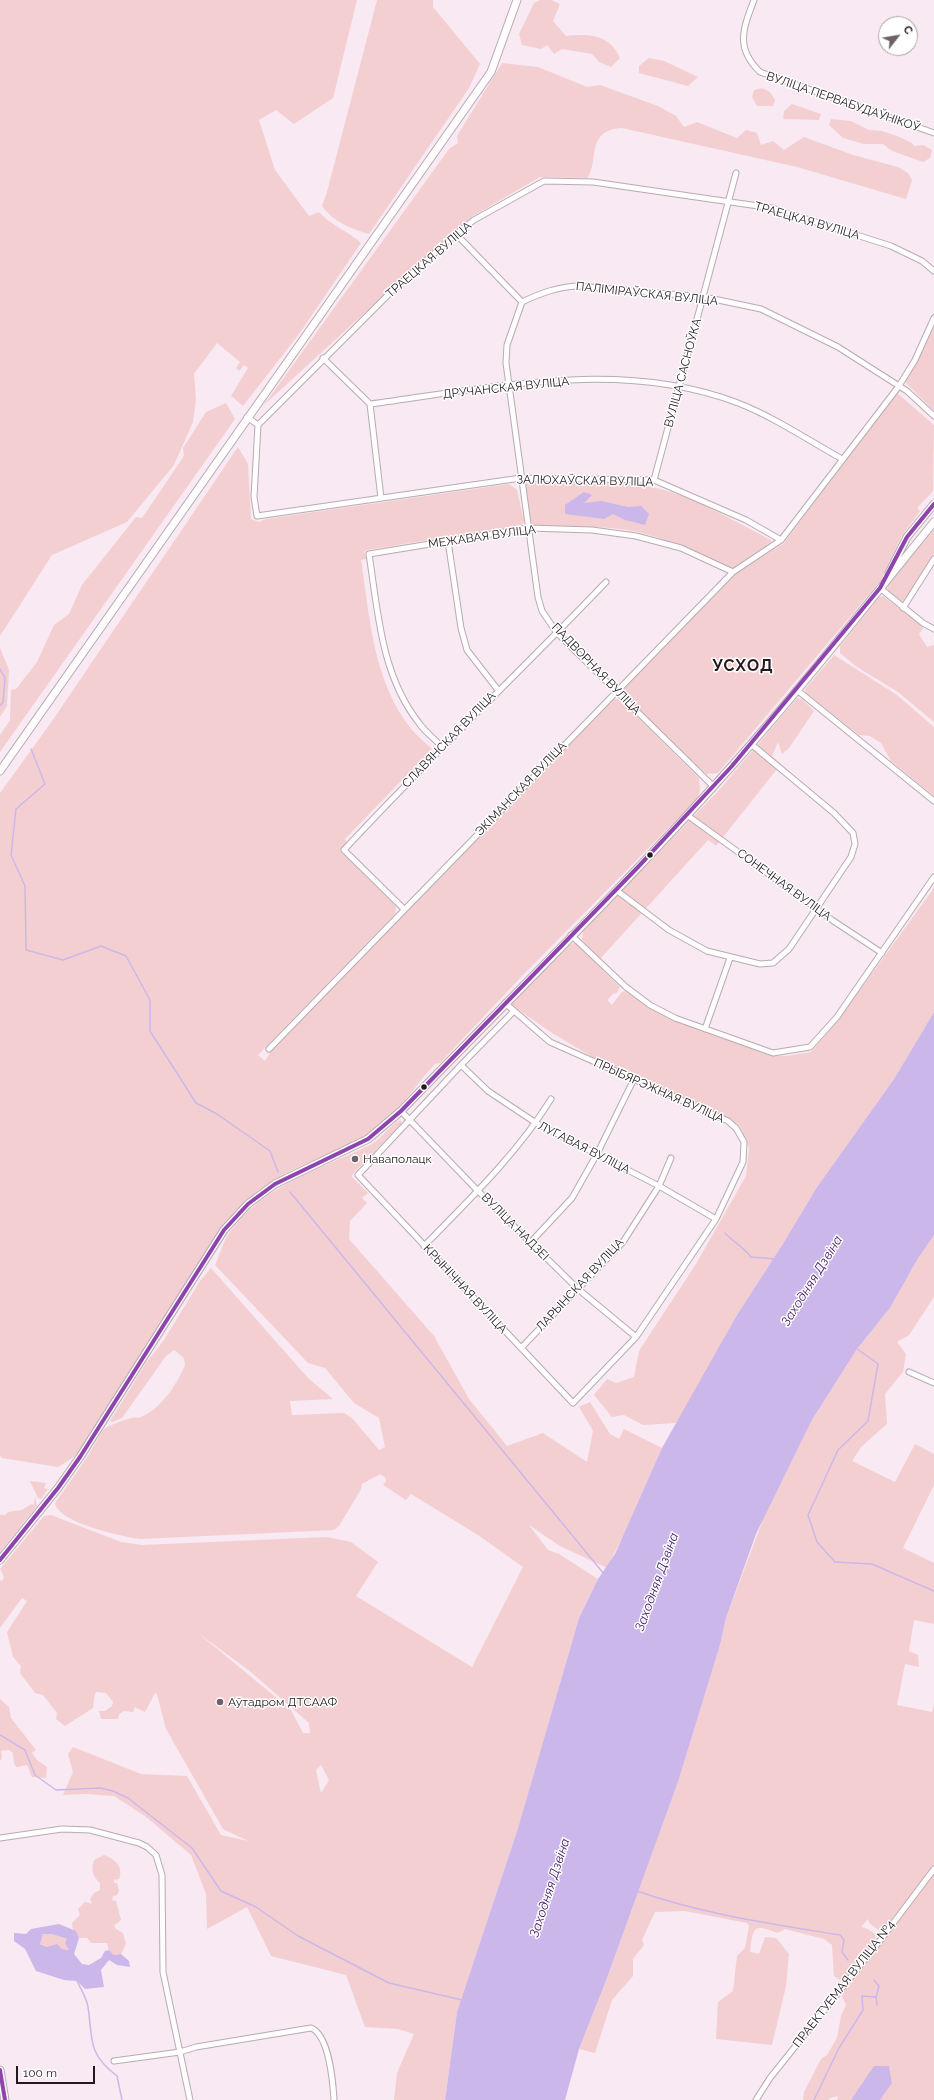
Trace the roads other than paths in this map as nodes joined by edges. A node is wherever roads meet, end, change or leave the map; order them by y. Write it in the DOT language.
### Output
graph roads {
  1 [pos="517,0"];
  2 [pos="754,0"];
  3 [pos="934,133"];
  4 [pos="736,173"];
  5 [pos="729,201"];
  6 [pos="456,234"];
  7 [pos="934,270"];
  8 [pos="704,297"];
  9 [pos="522,302"];
  10 [pos="934,318"];
  11 [pos="323,358"];
  12 [pos="509,386"];
  13 [pos="679,386"];
  14 [pos="899,386"];
  15 [pos="370,404"];
  16 [pos="934,416"];
  17 [pos="247,418"];
  18 [pos="258,425"];
  19 [pos="842,459"];
  20 [pos="521,478"];
  21 [pos="654,480"];
  22 [pos="381,498"];
  23 [pos="934,504"];
  24 [pos="934,522"];
  25 [pos="528,528"];
  26 [pos="781,540"];
  27 [pos="448,541"];
  28 [pos="934,558"];
  29 [pos="733,572"];
  30 [pos="606,582"];
  31 [pos="880,588"];
  32 [pos="903,608"];
  33 [pos="934,629"];
  34 [pos="558,633"];
  35 [pos="498,690"];
  36 [pos="797,690"];
  37 [pos="615,692"];
  38 [pos="751,744"];
  39 [pos="442,747"];
  40 [pos="0,771"];
  41 [pos="713,786"];
  42 [pos="934,800"];
  43 [pos="687,815"];
  44 [pos="934,877"];
  45 [pos="616,890"];
  46 [pos="404,909"];
  47 [pos="816,909"];
  48 [pos="571,935"];
  49 [pos="882,953"];
  50 [pos="730,958"];
  51 [pos="505,1004"];
  52 [pos="513,1012"];
  53 [pos="705,1029"];
  54 [pos="269,1049"];
  55 [pos="461,1064"];
  56 [pos="634,1079"];
  57 [pos="551,1099"];
  58 [pos="401,1111"];
  59 [pos="409,1119"];
  60 [pos="536,1123"];
  61 [pos="597,1154"];
  62 [pos="671,1158"];
  63 [pos="659,1186"];
  64 [pos="478,1191"];
  65 [pos="716,1219"];
  66 [pos="530,1243"];
  67 [pos="424,1246"];
  68 [pos="578,1290"];
  69 [pos="636,1337"];
  70 [pos="521,1348"];
  71 [pos="909,1372"];
  72 [pos="934,1383"];
  73 [pos="572,1403"];
  74 [pos="0,1560"];
  75 [pos="0,1838"];
  76 [pos="934,1869"];
  77 [pos="180,2052"];
  78 [pos="114,2061"];
  79 [pos="0,2070"];
  80 [pos="6,2100"];
  81 [pos="190,2100"];
  82 [pos="334,2100"];
  83 [pos="756,2100"];
  1 -- 17 [label="main road"];
  2 -- 3 [label="street, ВУЛІЦА ПЕРВАБУДАЎНІКОЎ"];
  4 -- 5 [label="street, ВУЛІЦА САСНОЎКА"];
  5 -- 6 [label="street, ТРАЕЦКАЯ ВУЛІЦА"];
  5 -- 7 [label="street, ТРАЕЦКАЯ ВУЛІЦА"];
  5 -- 8 [label="street, ВУЛІЦА САСНОЎКА"];
  6 -- 9 [label="street"];
  6 -- 11 [label="street, ТРАЕЦКАЯ ВУЛІЦА"];
  8 -- 9 [label="street, ПАЛІМІРАЎСКАЯ ВУЛІЦА"];
  8 -- 13 [label="street, ВУЛІЦА САСНОЎКА"];
  8 -- 14 [label="street, ПАЛІМІРАЎСКАЯ ВУЛІЦА"];
  9 -- 12 [label="street"];
  10 -- 14 [label="street"];
  11 -- 15 [label="street"];
  11 -- 18 [label="street, ТРАЕЦКАЯ ВУЛІЦА"];
  12 -- 13 [label="street, ДРУЧАНСКАЯ ВУЛІЦА"];
  12 -- 15 [label="street, ДРУЧАНСКАЯ ВУЛІЦА"];
  12 -- 20 [label="street"];
  13 -- 19 [label="street, ДРУЧАНСКАЯ ВУЛІЦА"];
  13 -- 21 [label="street, ВУЛІЦА САСНОЎКА"];
  14 -- 16 [label="street, ПАЛІМІРАЎСКАЯ ВУЛІЦА"];
  14 -- 19 [label="street"];
  15 -- 22 [label="street"];
  17 -- 18 [label="street"];
  17 -- 40 [label="main road"];
  18 -- 22 [label="street, ЗАЛЮХАЎСКАЯ ВУЛІЦА"];
  19 -- 26 [label="street"];
  20 -- 21 [label="street, ЗАЛЮХАЎСКАЯ ВУЛІЦА"];
  20 -- 22 [label="street, ЗАЛЮХАЎСКАЯ ВУЛІЦА"];
  20 -- 25 [label="street, ПАДВОРНАЯ ВУЛІЦА"];
  21 -- 26 [label="street, ЗАЛЮХАЎСКАЯ ВУЛІЦА"];
  23 -- 31 [label="main road"];
  24 -- 31 [label="main road"];
  25 -- 27 [label="street, МЕЖАВАЯ ВУЛІЦА"];
  25 -- 29 [label="street, МЕЖАВАЯ ВУЛІЦА"];
  25 -- 34 [label="street, ПАДВОРНАЯ ВУЛІЦА"];
  26 -- 29 [label="street, ЭКІМАНСКАЯ ВУЛІЦА"];
  27 -- 35 [label="street"];
  27 -- 39 [label="street, МЕЖАВАЯ ВУЛІЦА"];
  28 -- 32 [label="street"];
  29 -- 37 [label="street, ЭКІМАНСКАЯ ВУЛІЦА"];
  30 -- 34 [label="street, СЛАВЯНСКАЯ ВУЛІЦА"];
  31 -- 32 [label="street"];
  31 -- 36 [label="main road"];
  32 -- 33 [label="street"];
  34 -- 35 [label="street, СЛАВЯНСКАЯ ВУЛІЦА"];
  34 -- 37 [label="street, ПАДВОРНАЯ ВУЛІЦА"];
  35 -- 39 [label="street, СЛАВЯНСКАЯ ВУЛІЦА"];
  36 -- 38 [label="main road"];
  36 -- 42 [label="street"];
  37 -- 41 [label="street, ПАДВОРНАЯ ВУЛІЦА"];
  37 -- 46 [label="street, ЭКІМАНСКАЯ ВУЛІЦА"];
  38 -- 41 [label="main road"];
  38 -- 47 [label="street"];
  39 -- 46 [label="street, СЛАВЯНСКАЯ ВУЛІЦА"];
  41 -- 43 [label="main road"];
  43 -- 45 [label="main road"];
  43 -- 47 [label="street, СОНЕЧНАЯ ВУЛІЦА"];
  44 -- 49 [label="street"];
  45 -- 48 [label="main road"];
  45 -- 50 [label="street"];
  46 -- 54 [label="street, ЭКІМАНСКАЯ ВУЛІЦА"];
  47 -- 49 [label="street, СОНЕЧНАЯ ВУЛІЦА"];
  47 -- 50 [label="street"];
  48 -- 51 [label="main road"];
  48 -- 53 [label="street"];
  49 -- 53 [label="street"];
  50 -- 53 [label="street"];
  51 -- 52 [label="street, ПРЫБЯРЭЖНАЯ ВУЛІЦА"];
  51 -- 58 [label="main road"];
  52 -- 55 [label="street"];
  52 -- 56 [label="street, ПРЫБЯРЭЖНАЯ ВУЛІЦА"];
  55 -- 59 [label="street"];
  55 -- 60 [label="street, ЛУГАВАЯ ВУЛІЦА"];
  56 -- 61 [label="street"];
  56 -- 65 [label="street, ПРЫБЯРЭЖНАЯ ВУЛІЦА"];
  57 -- 60 [label="street"];
  58 -- 59 [label="street, ВУЛІЦА НАДЗЕІ"];
  58 -- 74 [label="main road"];
  59 -- 64 [label="street, ВУЛІЦА НАДЗЕІ"];
  59 -- 67 [label="street, КРЫНІЧНАЯ ВУЛІЦА"];
  60 -- 61 [label="street, ЛУГАВАЯ ВУЛІЦА"];
  60 -- 64 [label="street"];
  61 -- 63 [label="street, ЛУГАВАЯ ВУЛІЦА"];
  61 -- 66 [label="street"];
  62 -- 63 [label="street, ЛАРЫНСКАЯ ВУЛІЦА"];
  63 -- 65 [label="street, ЛУГАВАЯ ВУЛІЦА"];
  63 -- 68 [label="street, ЛАРЫНСКАЯ ВУЛІЦА"];
  64 -- 66 [label="street, ВУЛІЦА НАДЗЕІ"];
  64 -- 67 [label="street"];
  65 -- 69 [label="street, ПРЫБЯРЭЖНАЯ ВУЛІЦА"];
  66 -- 68 [label="street, ВУЛІЦА НАДЗЕІ"];
  67 -- 70 [label="street, КРЫНІЧНАЯ ВУЛІЦА"];
  68 -- 69 [label="street, ВУЛІЦА НАДЗЕІ"];
  68 -- 70 [label="street, ЛАРЫНСКАЯ ВУЛІЦА"];
  69 -- 73 [label="street, ПРЫБЯРЭЖНАЯ ВУЛІЦА"];
  70 -- 73 [label="street, КРЫНІЧНАЯ ВУЛІЦА"];
  71 -- 72 [label="street"];
  75 -- 77 [label="street"];
  76 -- 83 [label="street, ПРАЕКТУЕМАЯ ВУЛІЦА №4"];
  77 -- 78 [label="street"];
  77 -- 81 [label="street"];
  77 -- 82 [label="street"];
  79 -- 80 [label="main road"];
}
